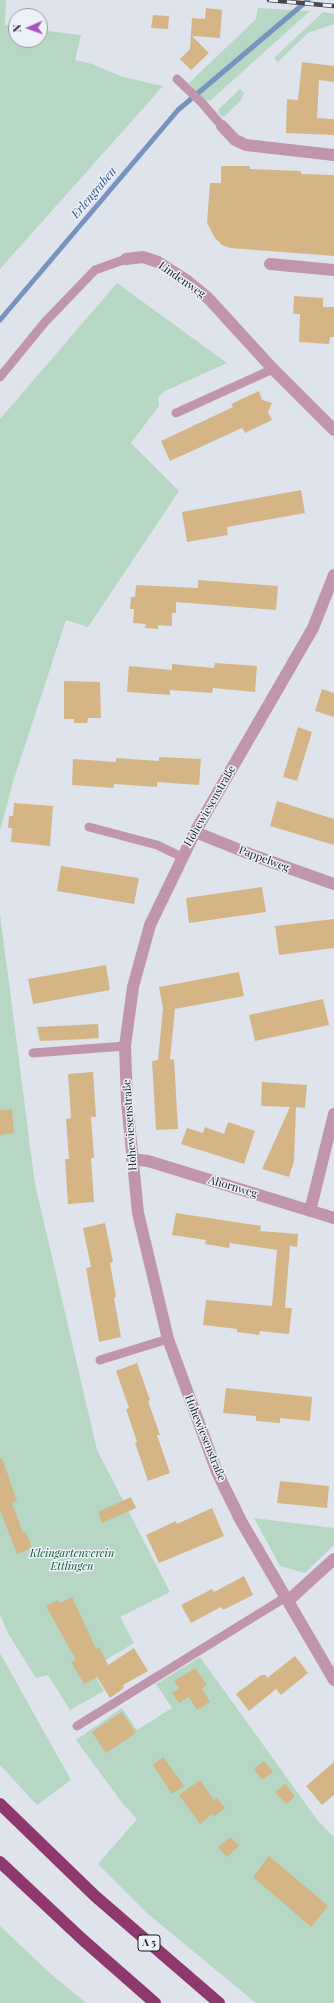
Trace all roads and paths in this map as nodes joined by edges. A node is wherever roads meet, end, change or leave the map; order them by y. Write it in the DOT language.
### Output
graph roads {
  1 [pos="180,82"];
  2 [pos="222,126"];
  3 [pos="334,155"];
  4 [pos="126,259"];
  5 [pos="270,264"];
  6 [pos="334,270"];
  7 [pos="273,369"];
  8 [pos="0,377"];
  9 [pos="176,412"];
  10 [pos="334,430"];
  11 [pos="334,574"];
  12 [pos="89,827"];
  13 [pos="195,832"];
  14 [pos="182,857"];
  15 [pos="334,884"];
  16 [pos="126,1046"];
  17 [pos="33,1053"];
  18 [pos="334,1114"];
  19 [pos="132,1159"];
  20 [pos="310,1211"];
  21 [pos="334,1218"];
  22 [pos="168,1339"];
  23 [pos="100,1360"];
  24 [pos="334,1559"];
  25 [pos="287,1599"];
  26 [pos="334,1680"];
  27 [pos="77,1726"];
  28 [pos="0,1804"];
  29 [pos="0,1862"];
  30 [pos="155,2003"];
  31 [pos="219,2003"];
  1 -- 2 [label="lane"];
  2 -- 3 [label="street"];
  4 -- 7 [label="street, Lindenweg"];
  4 -- 8 [label="lane, Lindenweg"];
  5 -- 6 [label="street"];
  7 -- 9 [label="lane"];
  7 -- 10 [label="street, Lindenweg"];
  11 -- 13 [label="street, Hohewiesenstraße"];
  12 -- 14 [label="lane"];
  13 -- 14 [label="street, Hohewiesenstraße"];
  13 -- 15 [label="street, Pappelweg"];
  14 -- 16 [label="street, Hohewiesenstraße"];
  16 -- 17 [label="lane"];
  16 -- 19 [label="street, Hohewiesenstraße"];
  18 -- 20 [label="street"];
  19 -- 20 [label="street, Ahornweg"];
  19 -- 22 [label="street, Hohewiesenstraße"];
  20 -- 21 [label="street, Ahornweg"];
  22 -- 23 [label="lane"];
  22 -- 25 [label="street, Hohewiesenstraße"];
  24 -- 25 [label="street"];
  25 -- 26 [label="street, Hohewiesenstraße"];
  25 -- 27 [label="lane"];
  28 -- 31 [label="highway, A 5"];
  29 -- 30 [label="highway"];
}
